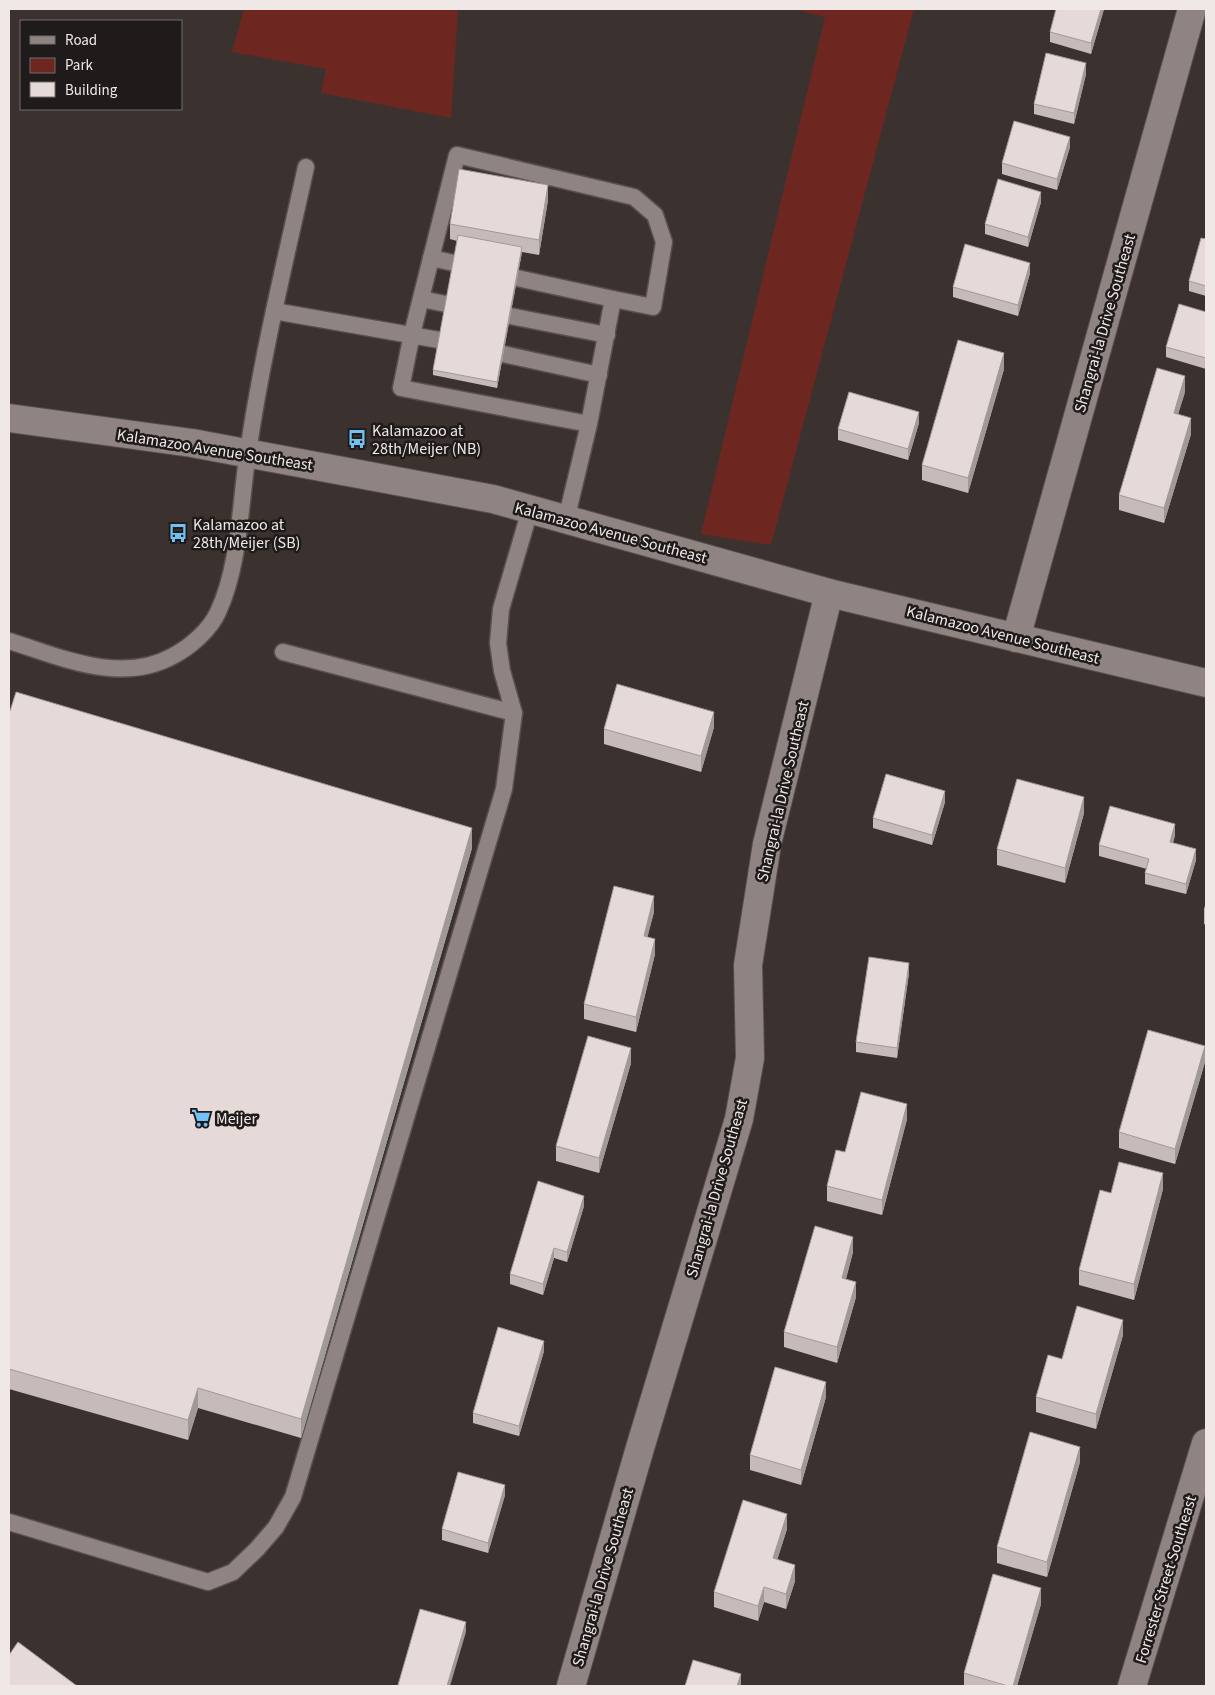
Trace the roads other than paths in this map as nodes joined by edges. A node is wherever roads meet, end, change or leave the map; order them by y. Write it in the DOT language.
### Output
graph roads {
  1 [pos="1192,9"];
  2 [pos="306,167"];
  3 [pos="431,258"];
  4 [pos="454,263"];
  5 [pos="517,278"];
  6 [pos="420,299"];
  7 [pos="613,299"];
  8 [pos="446,304"];
  9 [pos="274,311"];
  10 [pos="510,316"];
  11 [pos="412,334"];
  12 [pos="607,335"];
  13 [pos="439,340"];
  14 [pos="503,354"];
  15 [pos="599,376"];
  16 [pos="9,418"];
  17 [pos="589,424"];
  18 [pos="247,454"];
  19 [pos="530,510"];
  20 [pos="566,520"];
  21 [pos="829,593"];
  22 [pos="1016,638"];
  23 [pos="9,641"];
  24 [pos="283,652"];
  25 [pos="1206,683"];
  26 [pos="514,713"];
  27 [pos="1206,1443"];
  28 [pos="9,1522"];
  29 [pos="571,1686"];
  30 [pos="1132,1686"];
  1 -- 22 [label="street, Shangrai-la Drive Southeast"];
  2 -- 9 [label="lane"];
  3 -- 4 [label="lane"];
  3 -- 6 [label="lane"];
  3 -- 7 [label="lane"];
  5 -- 7 [label="lane"];
  6 -- 8 [label="lane"];
  6 -- 11 [label="lane"];
  7 -- 12 [label="lane"];
  9 -- 11 [label="lane"];
  9 -- 18 [label="lane"];
  10 -- 12 [label="lane"];
  11 -- 13 [label="lane"];
  11 -- 17 [label="lane"];
  12 -- 15 [label="lane"];
  14 -- 15 [label="lane"];
  15 -- 17 [label="lane"];
  16 -- 18 [label="street, Kalamazoo Avenue Southeast"];
  17 -- 20 [label="lane"];
  18 -- 19 [label="street, Kalamazoo Avenue Southeast"];
  18 -- 23 [label="lane"];
  19 -- 20 [label="street, Kalamazoo Avenue Southeast"];
  19 -- 26 [label="lane"];
  20 -- 21 [label="street, Kalamazoo Avenue Southeast"];
  21 -- 22 [label="street, Kalamazoo Avenue Southeast"];
  21 -- 29 [label="street, Shangrai-la Drive Southeast"];
  22 -- 25 [label="street, Kalamazoo Avenue Southeast"];
  24 -- 26 [label="lane"];
  26 -- 28 [label="lane"];
  27 -- 30 [label="street, Forrester Street Southeast"];
}
